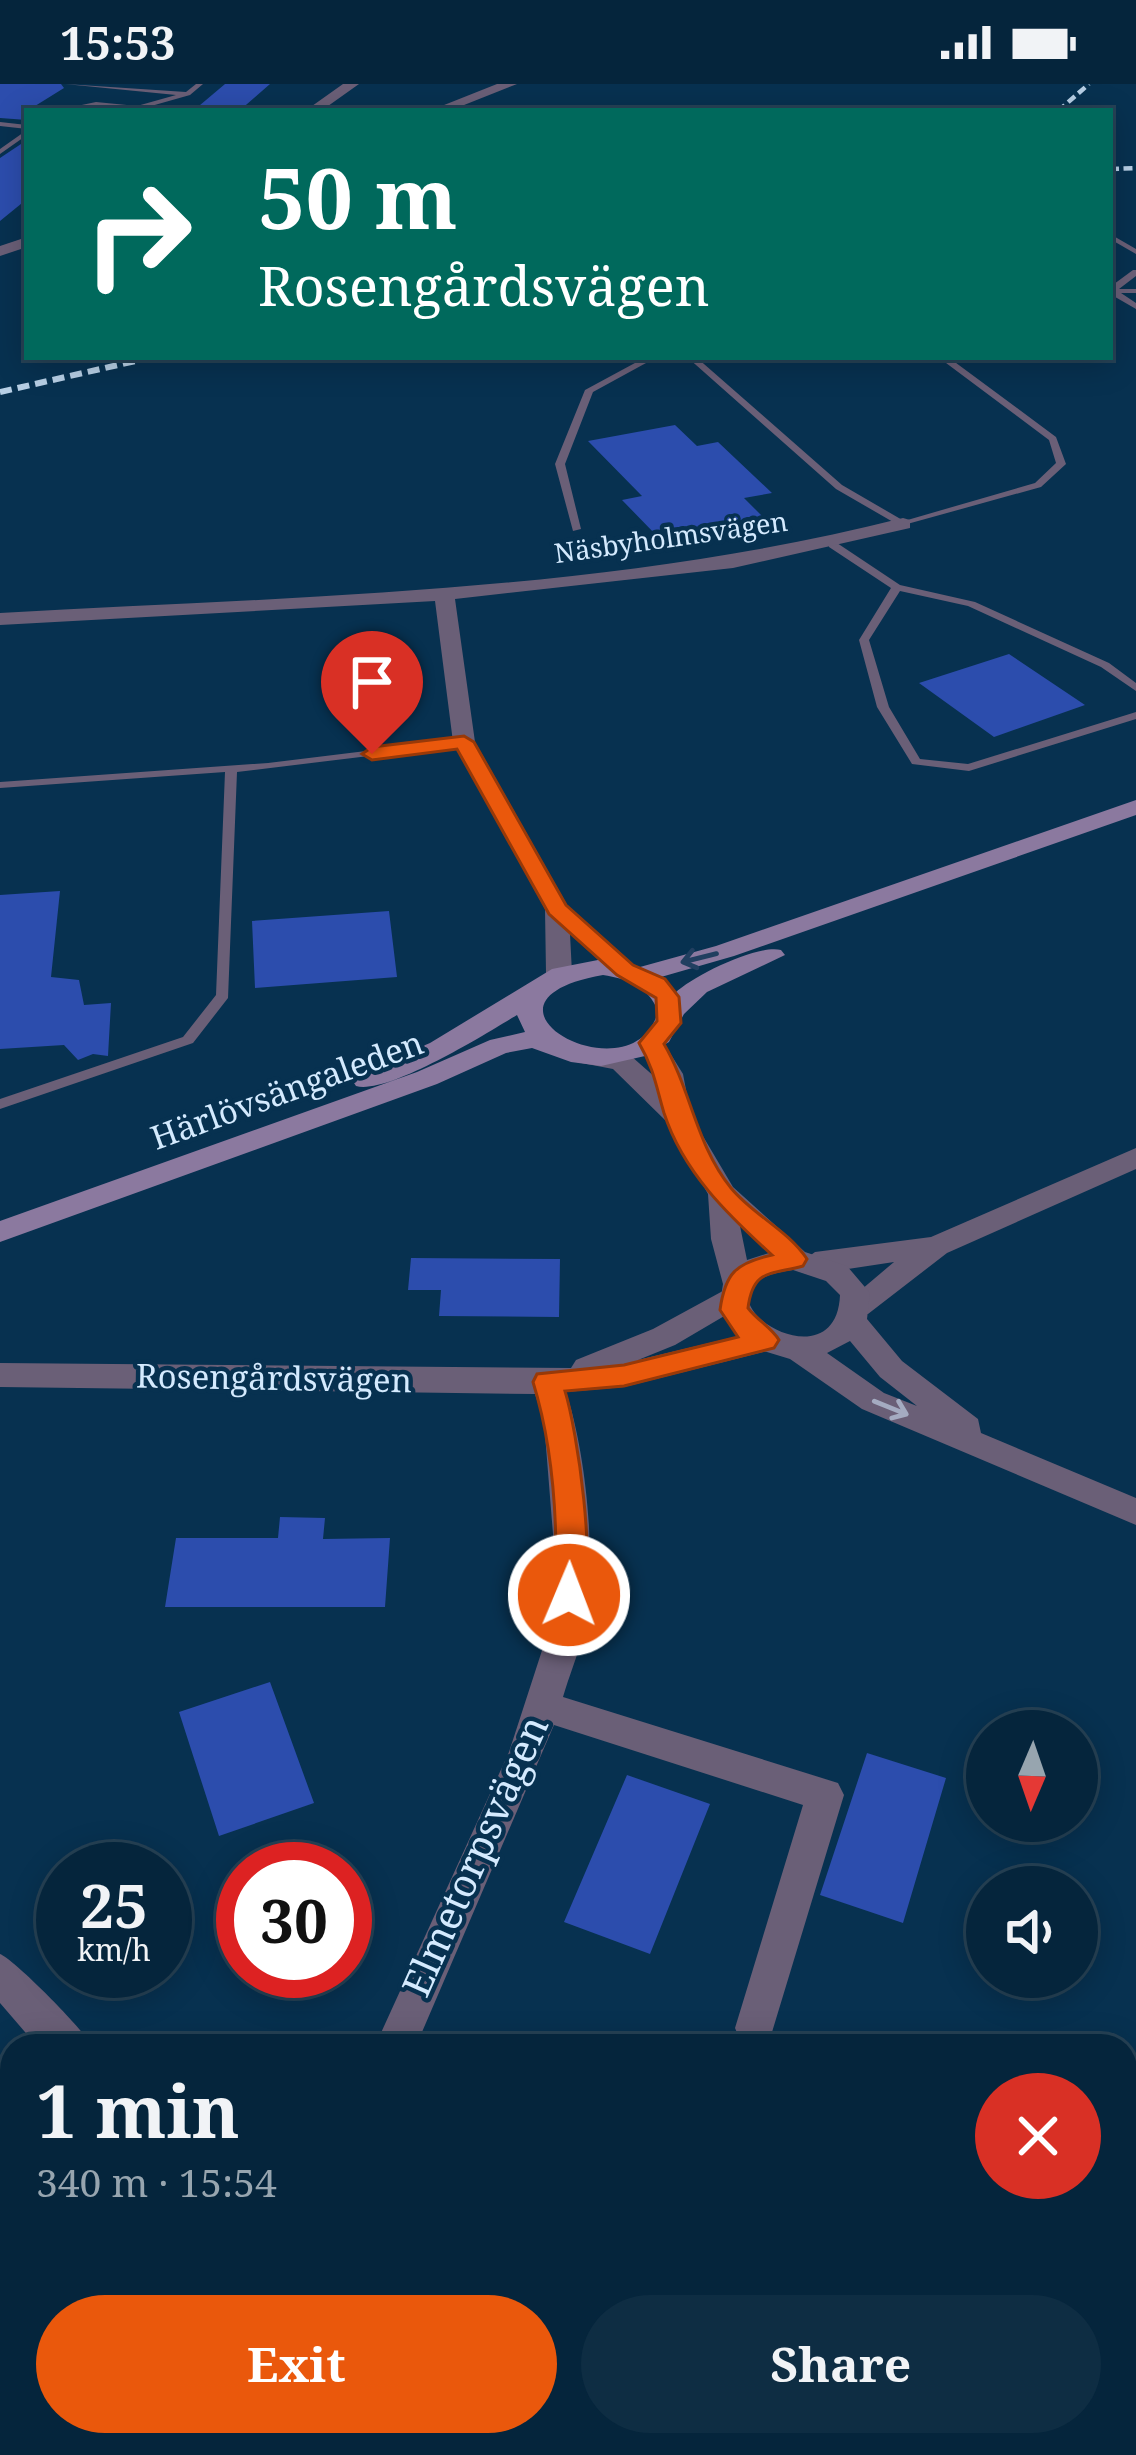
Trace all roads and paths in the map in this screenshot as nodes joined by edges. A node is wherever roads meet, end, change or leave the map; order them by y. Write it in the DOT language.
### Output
graph roads {
  1 [pos="68,84"];
  2 [pos="200,84"];
  3 [pos="352,84"];
  4 [pos="510,84"];
  5 [pos="188,94"];
  6 [pos="73,108"];
  7 [pos="137,108"];
  8 [pos="137,108"];
  9 [pos="316,108"];
  10 [pos="444,108"];
  11 [pos="24,132"];
  12 [pos="0,152"];
  13 [pos="647,360"];
  14 [pos="694,360"];
  15 [pos="946,360"];
  16 [pos="903,524"];
  17 [pos="576,529"];
  18 [pos="832,544"];
  19 [pos="897,587"];
  20 [pos="444,594"];
  21 [pos="0,619"];
  22 [pos="1136,688"];
  23 [pos="1136,715"];
  24 [pos="464,742"];
  25 [pos="231,769"];
  26 [pos="0,785"];
  27 [pos="1136,807"];
  28 [pos="1048,840"];
  29 [pos="557,909"];
  30 [pos="632,972"];
  31 [pos="559,974"];
  32 [pos="530,997"];
  33 [pos="671,1011"];
  34 [pos="651,1043"];
  35 [pos="573,1053"];
  36 [pos="0,1104"];
  37 [pos="677,1116"];
  38 [pos="1136,1158"];
  39 [pos="722,1194"];
  40 [pos="34,1219"];
  41 [pos="0,1232"];
  42 [pos="937,1246"];
  43 [pos="804,1261"];
  44 [pos="735,1290"];
  45 [pos="855,1314"];
  46 [pos="780,1344"];
  47 [pos="0,1375"];
  48 [pos="547,1382"];
  49 [pos="996,1450"];
  50 [pos="1136,1512"];
  51 [pos="542,1706"];
  52 [pos="0,1973"];
  53 [pos="755,2028"];
  54 [pos="53,2034"];
  55 [pos="399,2034"];
  1 -- 5 [label="lane"];
  2 -- 5 [label="lane"];
  3 -- 9 [label="street"];
  4 -- 10 [label="street"];
  5 -- 8 [label="lane"];
  6 -- 7 [label="lane"];
  11 -- 12 [label="lane"];
  13 -- 17 [label="lane"];
  14 -- 16 [label="lane"];
  15 -- 16 [label="lane"];
  16 -- 18 [label="street, Näsbyholmsvägen"];
  18 -- 19 [label="lane"];
  18 -- 20 [label="street, Näsbyholmsvägen"];
  19 -- 22 [label="lane"];
  19 -- 23 [label="lane"];
  20 -- 21 [label="street, Näsbyholmsvägen"];
  20 -- 24 [label="street"];
  24 -- 25 [label="lane"];
  24 -- 29 [label="street"];
  25 -- 26 [label="lane"];
  25 -- 36 [label="lane"];
  27 -- 28 [label="main road"];
  28 -- 30 [label="main road, one-way"];
  28 -- 33 [label="main road"];
  29 -- 30 [label="street"];
  29 -- 31 [label="street"];
  30 -- 31 [label="main road"];
  30 -- 33 [label="main road"];
  31 -- 32 [label="main road"];
  32 -- 35 [label="main road"];
  32 -- 40 [label="main road, Härlövsängaleden"];
  33 -- 34 [label="main road"];
  34 -- 35 [label="main road"];
  34 -- 37 [label="street"];
  35 -- 37 [label="street"];
  35 -- 40 [label="main road, Härlövsängaleden"];
  37 -- 39 [label="street"];
  38 -- 42 [label="street"];
  39 -- 43 [label="street"];
  39 -- 44 [label="street"];
  40 -- 41 [label="main road, Härlövsängaleden"];
  42 -- 43 [label="street"];
  42 -- 45 [label="street"];
  43 -- 44 [label="street"];
  43 -- 45 [label="street"];
  44 -- 46 [label="street"];
  44 -- 48 [label="street, Rosengårdsvägen"];
  45 -- 46 [label="street"];
  45 -- 49 [label="street"];
  46 -- 48 [label="street, Rosengårdsvägen"];
  46 -- 49 [label="street, one-way"];
  47 -- 48 [label="street, Rosengårdsvägen"];
  48 -- 51 [label="street, Elmetorpsvägen"];
  49 -- 50 [label="street"];
  51 -- 53 [label="street"];
  51 -- 55 [label="street, Elmetorpsvägen"];
  52 -- 54 [label="street"];
}
